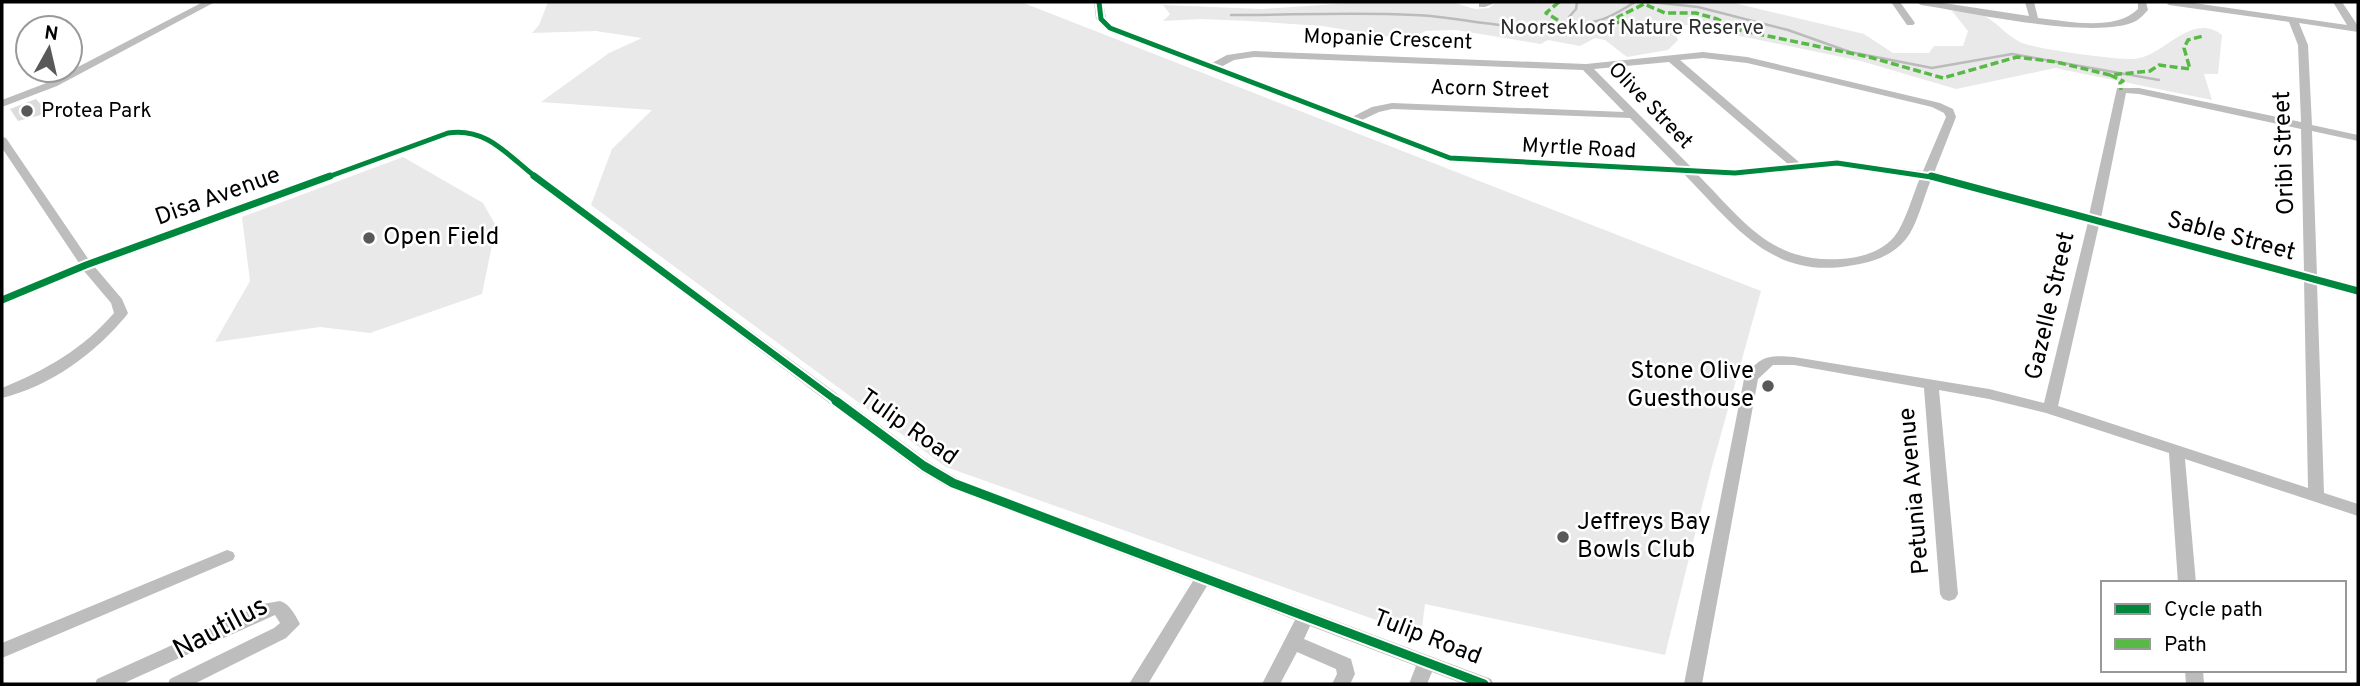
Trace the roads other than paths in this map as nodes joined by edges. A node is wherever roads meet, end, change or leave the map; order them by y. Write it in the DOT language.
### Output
graph roads {
  1 [pos="210,2"];
  2 [pos="1099,2"];
  3 [pos="1895,2"];
  4 [pos="1921,2"];
  5 [pos="2030,2"];
  6 [pos="2142,2"];
  7 [pos="2169,2"];
  8 [pos="2241,2"];
  9 [pos="2338,2"];
  10 [pos="2247,13"];
  11 [pos="2034,19"];
  12 [pos="2293,20"];
  13 [pos="1910,23"];
  14 [pos="2357,29"];
  15 [pos="1672,59"];
  16 [pos="1213,67"];
  17 [pos="1586,67"];
  18 [pos="2,90"];
  19 [pos="18,97"];
  20 [pos="2,104"];
  21 [pos="1630,115"];
  22 [pos="1352,121"];
  23 [pos="2307,127"];
  24 [pos="448,133"];
  25 [pos="2358,138"];
  26 [pos="2,140"];
  27 [pos="1798,167"];
  28 [pos="1686,171"];
  29 [pos="1927,175"];
  30 [pos="2094,221"];
  31 [pos="86,265"];
  32 [pos="2311,278"];
  33 [pos="2358,291"];
  34 [pos="2,300"];
  35 [pos="1931,384"];
  36 [pos="2,393"];
  37 [pos="2050,409"];
  38 [pos="2176,449"];
  39 [pos="2316,496"];
  40 [pos="2358,510"];
  41 [pos="227,556"];
  42 [pos="1203,579"];
  43 [pos="2187,581"];
  44 [pos="1949,594"];
  45 [pos="1306,617"];
  46 [pos="1293,642"];
  47 [pos="2,651"];
  48 [pos="1427,662"];
  49 [pos="104,684"];
  50 [pos="177,684"];
  51 [pos="1138,684"];
  52 [pos="1271,684"];
  53 [pos="1341,684"];
  54 [pos="1418,684"];
  55 [pos="1484,684"];
  56 [pos="1693,684"];
  1 -- 19 [label="street"];
  2 -- 16 [label="street, Myrtle Road"];
  3 -- 13 [label="street"];
  4 -- 11 [label="street"];
  5 -- 11 [label="street"];
  6 -- 11 [label="street"];
  7 -- 10 [label="street"];
  8 -- 10 [label="street"];
  9 -- 14 [label="street"];
  10 -- 12 [label="street"];
  12 -- 14 [label="street"];
  12 -- 23 [label="street, Oribi Street"];
  15 -- 17 [label="street, Mopanie Crescent"];
  15 -- 27 [label="street"];
  15 -- 29 [label="street, Mopanie Crescent"];
  16 -- 17 [label="street, Mopanie Crescent"];
  16 -- 22 [label="street, Myrtle Road"];
  17 -- 21 [label="street, Olive Street"];
  18 -- 19 [label="street"];
  19 -- 20 [label="street"];
  21 -- 22 [label="street, Acorn Street"];
  21 -- 28 [label="street, Olive Street"];
  22 -- 28 [label="street, Myrtle Road"];
  23 -- 25 [label="street"];
  23 -- 30 [label="street, Gazelle Street"];
  23 -- 32 [label="street, Oribi Street"];
  24 -- 31 [label="street, Disa Avenue"];
  24 -- 42 [label="street, Tulip Road"];
  26 -- 31 [label="street"];
  27 -- 28 [label="street, Myrtle Road"];
  27 -- 29 [label="street, Myrtle Road"];
  28 -- 29 [label="street, Olive Street"];
  29 -- 30 [label="street, Myrtle Road"];
  30 -- 32 [label="street, Sable Street"];
  30 -- 37 [label="street, Gazelle Street"];
  31 -- 34 [label="street, Disa Avenue"];
  31 -- 36 [label="street"];
  32 -- 33 [label="street, Sable Street"];
  32 -- 39 [label="street, Oribi Street"];
  35 -- 37 [label="street, Petunia Avenue"];
  35 -- 44 [label="street, Petunia Avenue"];
  35 -- 56 [label="street, Petunia Avenue"];
  37 -- 38 [label="street, Petunia Avenue"];
  38 -- 39 [label="street, Petunia Avenue"];
  38 -- 43 [label="street"];
  39 -- 40 [label="street, Petunia Avenue"];
  41 -- 47 [label="street"];
  42 -- 45 [label="street, Tulip Road"];
  42 -- 51 [label="street"];
  45 -- 46 [label="street"];
  45 -- 48 [label="street, Tulip Road"];
  46 -- 52 [label="street"];
  46 -- 53 [label="street"];
  48 -- 54 [label="street"];
  48 -- 55 [label="street, Tulip Road"];
  49 -- 50 [label="street, Nautilus"];
}
